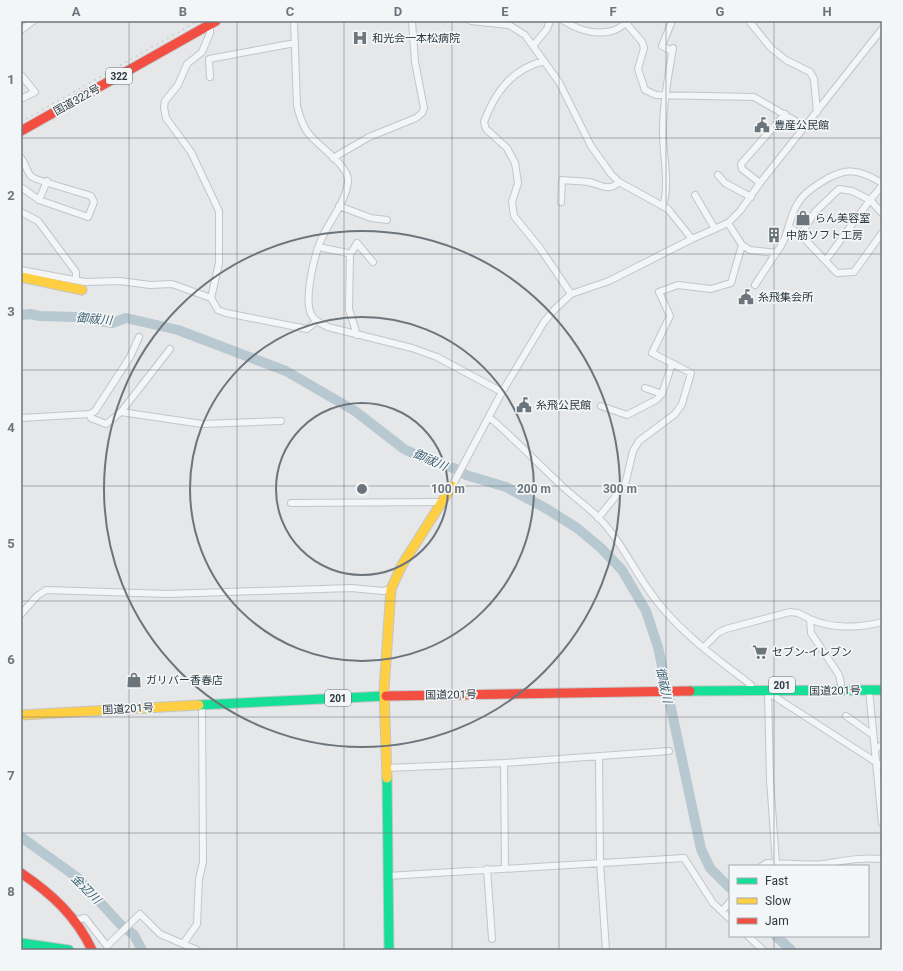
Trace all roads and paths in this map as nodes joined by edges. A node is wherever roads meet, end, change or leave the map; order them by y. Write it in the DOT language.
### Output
graph roads {
  1 [pos="32,21"];
  2 [pos="294,21"];
  3 [pos="412,21"];
  4 [pos="474,21"];
  5 [pos="515,21"];
  6 [pos="550,21"];
  7 [pos="564,21"];
  8 [pos="672,21"];
  9 [pos="748,21"];
  10 [pos="628,22"];
  11 [pos="213,23"];
  12 [pos="515,28"];
  13 [pos="882,29"];
  14 [pos="21,30"];
  15 [pos="295,43"];
  16 [pos="533,46"];
  17 [pos="544,61"];
  18 [pos="21,76"];
  19 [pos="210,77"];
  20 [pos="664,95"];
  21 [pos="21,99"];
  22 [pos="817,112"];
  23 [pos="785,114"];
  24 [pos="806,127"];
  25 [pos="21,131"];
  26 [pos="21,158"];
  27 [pos="333,158"];
  28 [pos="718,175"];
  29 [pos="47,181"];
  30 [pos="619,182"];
  31 [pos="760,183"];
  32 [pos="882,184"];
  33 [pos="21,187"];
  34 [pos="695,196"];
  35 [pos="751,197"];
  36 [pos="39,200"];
  37 [pos="870,200"];
  38 [pos="561,202"];
  39 [pos="339,206"];
  40 [pos="664,206"];
  41 [pos="21,212"];
  42 [pos="882,213"];
  43 [pos="387,220"];
  44 [pos="728,223"];
  45 [pos="790,227"];
  46 [pos="715,230"];
  47 [pos="882,233"];
  48 [pos="801,234"];
  49 [pos="692,239"];
  50 [pos="742,245"];
  51 [pos="318,247"];
  52 [pos="776,253"];
  53 [pos="350,255"];
  54 [pos="826,260"];
  55 [pos="373,262"];
  56 [pos="21,270"];
  57 [pos="21,277"];
  58 [pos="76,280"];
  59 [pos="756,285"];
  60 [pos="84,286"];
  61 [pos="571,294"];
  62 [pos="212,298"];
  63 [pos="317,321"];
  64 [pos="357,335"];
  65 [pos="139,337"];
  66 [pos="170,349"];
  67 [pos="672,364"];
  68 [pos="645,388"];
  69 [pos="502,392"];
  70 [pos="662,394"];
  71 [pos="601,406"];
  72 [pos="121,412"];
  73 [pos="90,414"];
  74 [pos="489,417"];
  75 [pos="21,418"];
  76 [pos="281,421"];
  77 [pos="452,486"];
  78 [pos="441,502"];
  79 [pos="291,503"];
  80 [pos="598,518"];
  81 [pos="390,589"];
  82 [pos="21,614"];
  83 [pos="810,619"];
  84 [pos="882,622"];
  85 [pos="704,647"];
  86 [pos="841,684"];
  87 [pos="882,684"];
  88 [pos="751,685"];
  89 [pos="681,688"];
  90 [pos="869,690"];
  91 [pos="882,690"];
  92 [pos="768,692"];
  93 [pos="384,693"];
  94 [pos="202,705"];
  95 [pos="21,708"];
  96 [pos="21,714"];
  97 [pos="846,716"];
  98 [pos="874,735"];
  99 [pos="882,745"];
  100 [pos="875,749"];
  101 [pos="669,751"];
  102 [pos="599,756"];
  103 [pos="504,763"];
  104 [pos="879,764"];
  105 [pos="387,768"];
  106 [pos="882,823"];
  107 [pos="882,859"];
  108 [pos="600,862"];
  109 [pos="776,863"];
  110 [pos="763,865"];
  111 [pos="789,865"];
  112 [pos="810,865"];
  113 [pos="505,868"];
  114 [pos="487,869"];
  115 [pos="21,873"];
  116 [pos="387,876"];
  117 [pos="729,903"];
  118 [pos="722,911"];
  119 [pos="729,917"];
  120 [pos="76,920"];
  121 [pos="749,937"];
  122 [pos="492,939"];
  123 [pos="21,943"];
  124 [pos="183,944"];
  125 [pos="38,947"];
  126 [pos="69,950"];
  127 [pos="92,950"];
  128 [pos="197,950"];
  129 [pos="389,950"];
  130 [pos="606,950"];
  131 [pos="763,950"];
  1 -- 14 [label="street"];
  2 -- 15 [label="street"];
  3 -- 27 [label="street"];
  4 -- 12 [label="street"];
  5 -- 12 [label="street"];
  6 -- 16 [label="street"];
  7 -- 10 [label="street"];
  8 -- 20 [label="street"];
  9 -- 22 [label="street"];
  10 -- 20 [label="street"];
  11 -- 25 [label="main road, 国道322号 / 322"];
  11 -- 62 [label="street"];
  12 -- 16 [label="street"];
  13 -- 22 [label="street"];
  15 -- 19 [label="street"];
  15 -- 27 [label="street"];
  16 -- 17 [label="street"];
  17 -- 30 [label="street"];
  17 -- 61 [label="street"];
  18 -- 21 [label="street"];
  20 -- 23 [label="street"];
  20 -- 40 [label="street"];
  22 -- 24 [label="street"];
  23 -- 24 [label="street"];
  23 -- 31 [label="street"];
  24 -- 31 [label="street"];
  26 -- 29 [label="street"];
  27 -- 39 [label="street"];
  28 -- 35 [label="street"];
  29 -- 36 [label="street"];
  29 -- 36 [label="street"];
  30 -- 38 [label="street"];
  30 -- 40 [label="street"];
  31 -- 35 [label="street"];
  32 -- 37 [label="street"];
  32 -- 45 [label="street"];
  33 -- 36 [label="street"];
  34 -- 46 [label="street"];
  35 -- 44 [label="street"];
  37 -- 42 [label="street"];
  37 -- 48 [label="street"];
  37 -- 54 [label="street"];
  39 -- 43 [label="street"];
  39 -- 51 [label="street"];
  40 -- 49 [label="street"];
  41 -- 58 [label="street"];
  44 -- 46 [label="street"];
  44 -- 50 [label="street"];
  45 -- 48 [label="street"];
  45 -- 52 [label="street"];
  46 -- 49 [label="street"];
  47 -- 54 [label="street"];
  48 -- 54 [label="street"];
  49 -- 61 [label="street"];
  50 -- 52 [label="street"];
  50 -- 67 [label="street"];
  51 -- 53 [label="street"];
  51 -- 63 [label="street"];
  52 -- 59 [label="street"];
  53 -- 55 [label="street"];
  53 -- 64 [label="street"];
  56 -- 58 [label="street"];
  57 -- 60 [label="main road"];
  58 -- 60 [label="street"];
  60 -- 62 [label="street"];
  61 -- 69 [label="street"];
  62 -- 63 [label="street"];
  63 -- 64 [label="street"];
  64 -- 69 [label="street"];
  65 -- 73 [label="street"];
  66 -- 72 [label="street"];
  67 -- 70 [label="street"];
  67 -- 80 [label="street"];
  68 -- 70 [label="street"];
  69 -- 74 [label="street"];
  70 -- 71 [label="street"];
  72 -- 73 [label="street"];
  72 -- 76 [label="street"];
  73 -- 75 [label="street"];
  74 -- 77 [label="street"];
  74 -- 80 [label="street"];
  77 -- 78 [label="main road"];
  78 -- 79 [label="street"];
  78 -- 81 [label="main road"];
  80 -- 85 [label="street"];
  81 -- 82 [label="street"];
  81 -- 93 [label="main road"];
  83 -- 84 [label="street"];
  83 -- 85 [label="street"];
  83 -- 86 [label="street"];
  85 -- 88 [label="street"];
  86 -- 87 [label="main road, 国道201号 / 201"];
  86 -- 88 [label="main road, 国道201号 / 201"];
  88 -- 89 [label="main road, 国道201号 / 201"];
  89 -- 92 [label="main road, 国道201号 / 201"];
  89 -- 93 [label="main road, 国道201号 / 201"];
  90 -- 91 [label="main road, 国道201号 / 201"];
  90 -- 92 [label="main road, 国道201号 / 201"];
  90 -- 98 [label="street"];
  92 -- 104 [label="street"];
  92 -- 109 [label="street"];
  93 -- 94 [label="main road, 国道201号 / 201"];
  93 -- 95 [label="main road, 国道201号 / 201"];
  93 -- 105 [label="main road"];
  94 -- 96 [label="main road, 国道201号 / 201"];
  94 -- 124 [label="street"];
  97 -- 98 [label="street"];
  98 -- 100 [label="street"];
  99 -- 100 [label="street"];
  100 -- 104 [label="street"];
  101 -- 102 [label="street"];
  102 -- 103 [label="street"];
  102 -- 108 [label="street"];
  103 -- 105 [label="street"];
  103 -- 113 [label="street"];
  104 -- 106 [label="street"];
  105 -- 116 [label="main road"];
  107 -- 112 [label="street"];
  108 -- 113 [label="street"];
  108 -- 118 [label="street"];
  108 -- 130 [label="street"];
  109 -- 110 [label="street"];
  109 -- 111 [label="street"];
  113 -- 114 [label="street"];
  114 -- 116 [label="street"];
  114 -- 122 [label="street"];
  115 -- 120 [label="main road"];
  116 -- 129 [label="main road"];
  117 -- 118 [label="street"];
  118 -- 119 [label="street"];
  120 -- 124 [label="street"];
  120 -- 127 [label="main road"];
  121 -- 131 [label="street"];
  123 -- 125 [label="main road"];
  124 -- 128 [label="street"];
  125 -- 126 [label="main road"];
}
